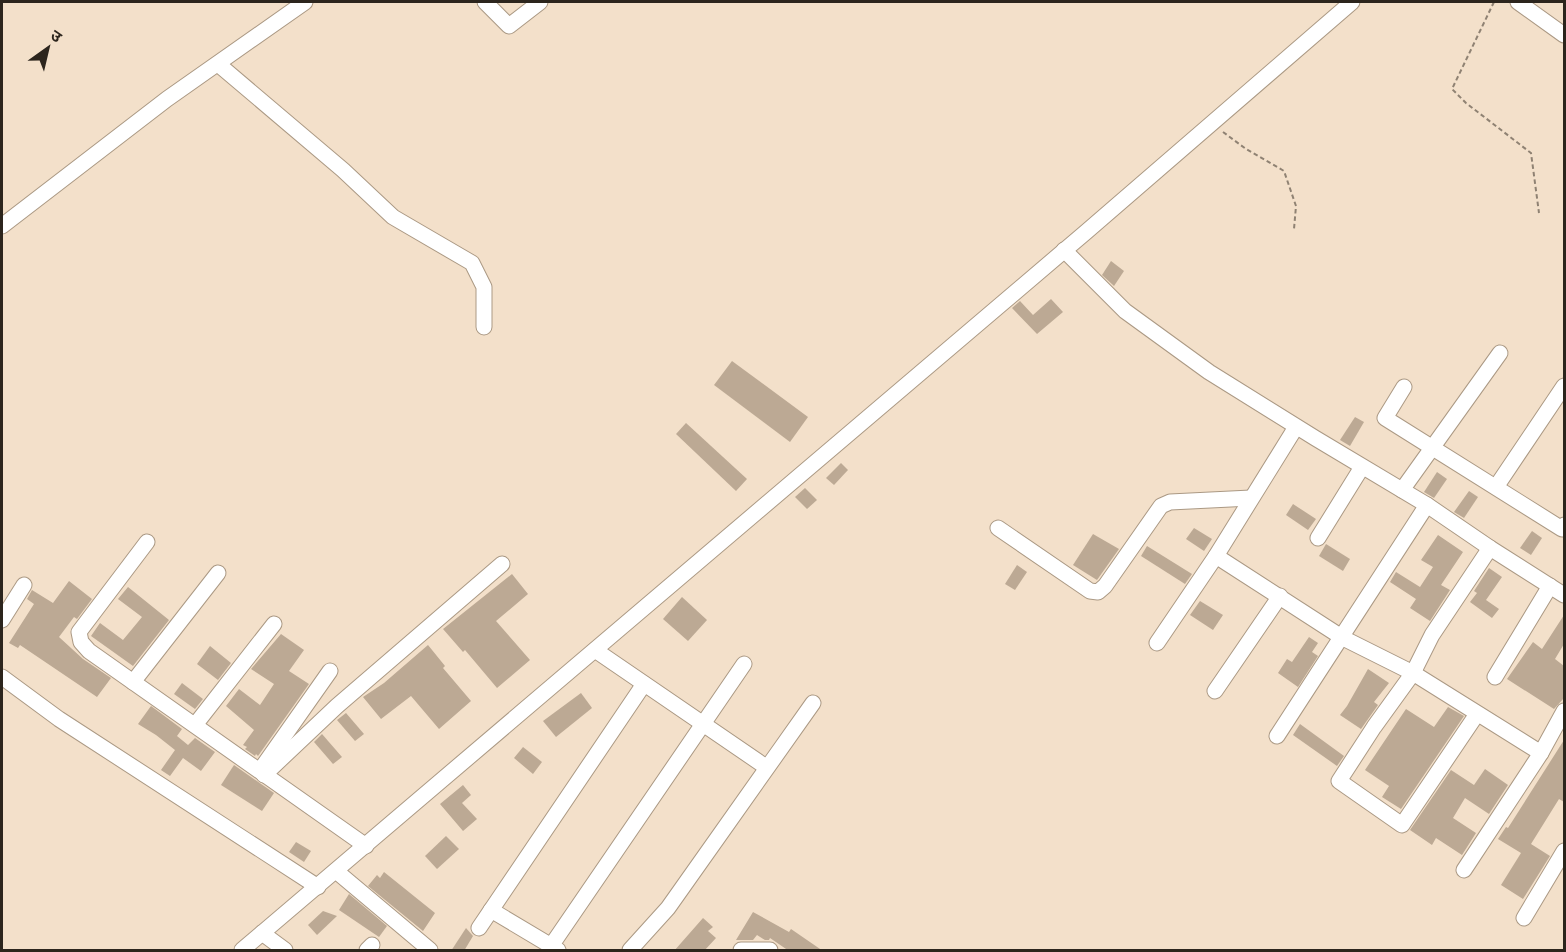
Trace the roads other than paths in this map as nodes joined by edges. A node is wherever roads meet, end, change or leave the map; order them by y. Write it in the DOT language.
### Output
graph roads {
  1 [pos="305,2"];
  2 [pos="484,2"];
  3 [pos="540,2"];
  4 [pos="1352,2"];
  5 [pos="1518,2"];
  6 [pos="1564,35"];
  7 [pos="218,64"];
  8 [pos="2,226"];
  9 [pos="1064,250"];
  10 [pos="484,327"];
  11 [pos="1500,353"];
  12 [pos="1404,387"];
  13 [pos="1564,387"];
  14 [pos="1296,427"];
  15 [pos="1432,447"];
  16 [pos="1362,467"];
  17 [pos="1496,487"];
  18 [pos="1402,490"];
  19 [pos="1251,498"];
  20 [pos="1427,505"];
  21 [pos="1564,525"];
  22 [pos="998,528"];
  23 [pos="1318,538"];
  24 [pos="147,542"];
  25 [pos="1490,548"];
  26 [pos="1216,556"];
  27 [pos="502,564"];
  28 [pos="218,573"];
  29 [pos="24,585"];
  30 [pos="1550,586"];
  31 [pos="1564,595"];
  32 [pos="1280,596"];
  33 [pos="2,620"];
  34 [pos="274,624"];
  35 [pos="1342,638"];
  36 [pos="1157,643"];
  37 [pos="595,650"];
  38 [pos="744,664"];
  39 [pos="330,671"];
  40 [pos="1413,673"];
  41 [pos="2,677"];
  42 [pos="1494,677"];
  43 [pos="133,682"];
  44 [pos="644,684"];
  45 [pos="1215,691"];
  46 [pos="813,703"];
  47 [pos="1564,711"];
  48 [pos="1477,714"];
  49 [pos="703,724"];
  50 [pos="195,725"];
  51 [pos="1277,736"];
  52 [pos="1541,753"];
  53 [pos="766,767"];
  54 [pos="262,773"];
  55 [pos="366,846"];
  56 [pos="1564,851"];
  57 [pos="1464,870"];
  58 [pos="336,871"];
  59 [pos="318,887"];
  60 [pos="491,910"];
  61 [pos="1524,918"];
  62 [pos="479,928"];
  63 [pos="255,944"];
  64 [pos="554,948"];
  65 [pos="285,951"];
  66 [pos="430,951"];
  67 [pos="630,951"];
  68 [pos="741,951"];
  69 [pos="770,951"];
  1 -- 7 [label="street"];
  2 -- 3 [label="street"];
  4 -- 9 [label="street"];
  5 -- 6 [label="street"];
  7 -- 8 [label="street"];
  7 -- 10 [label="street"];
  9 -- 14 [label="street"];
  9 -- 37 [label="street"];
  11 -- 15 [label="street"];
  12 -- 15 [label="street"];
  13 -- 17 [label="street"];
  14 -- 16 [label="street"];
  14 -- 19 [label="street"];
  15 -- 17 [label="street"];
  15 -- 18 [label="street"];
  16 -- 18 [label="street"];
  16 -- 23 [label="street"];
  17 -- 21 [label="street"];
  18 -- 20 [label="street"];
  19 -- 22 [label="street"];
  19 -- 26 [label="street"];
  20 -- 25 [label="street"];
  20 -- 35 [label="street"];
  24 -- 43 [label="street"];
  25 -- 30 [label="street"];
  25 -- 40 [label="street"];
  26 -- 32 [label="street"];
  26 -- 36 [label="street"];
  27 -- 54 [label="street"];
  28 -- 43 [label="street"];
  29 -- 33 [label="street"];
  30 -- 31 [label="street"];
  30 -- 42 [label="street"];
  32 -- 35 [label="street"];
  32 -- 45 [label="street"];
  34 -- 50 [label="street"];
  35 -- 40 [label="street"];
  35 -- 51 [label="street"];
  37 -- 44 [label="street"];
  37 -- 55 [label="street"];
  38 -- 49 [label="street"];
  39 -- 54 [label="street"];
  40 -- 48 [label="street"];
  40 -- 48 [label="street"];
  41 -- 59 [label="street"];
  43 -- 50 [label="street"];
  44 -- 49 [label="street"];
  44 -- 60 [label="street"];
  46 -- 53 [label="street"];
  47 -- 52 [label="street"];
  48 -- 52 [label="street"];
  49 -- 53 [label="street"];
  49 -- 64 [label="street"];
  50 -- 54 [label="street"];
  52 -- 57 [label="street"];
  53 -- 67 [label="street"];
  54 -- 55 [label="street"];
  55 -- 58 [label="street"];
  56 -- 61 [label="street"];
  58 -- 59 [label="street"];
  58 -- 66 [label="street"];
  59 -- 63 [label="street"];
  60 -- 62 [label="street"];
  60 -- 64 [label="street"];
  63 -- 65 [label="street"];
  68 -- 69 [label="street"];
}
